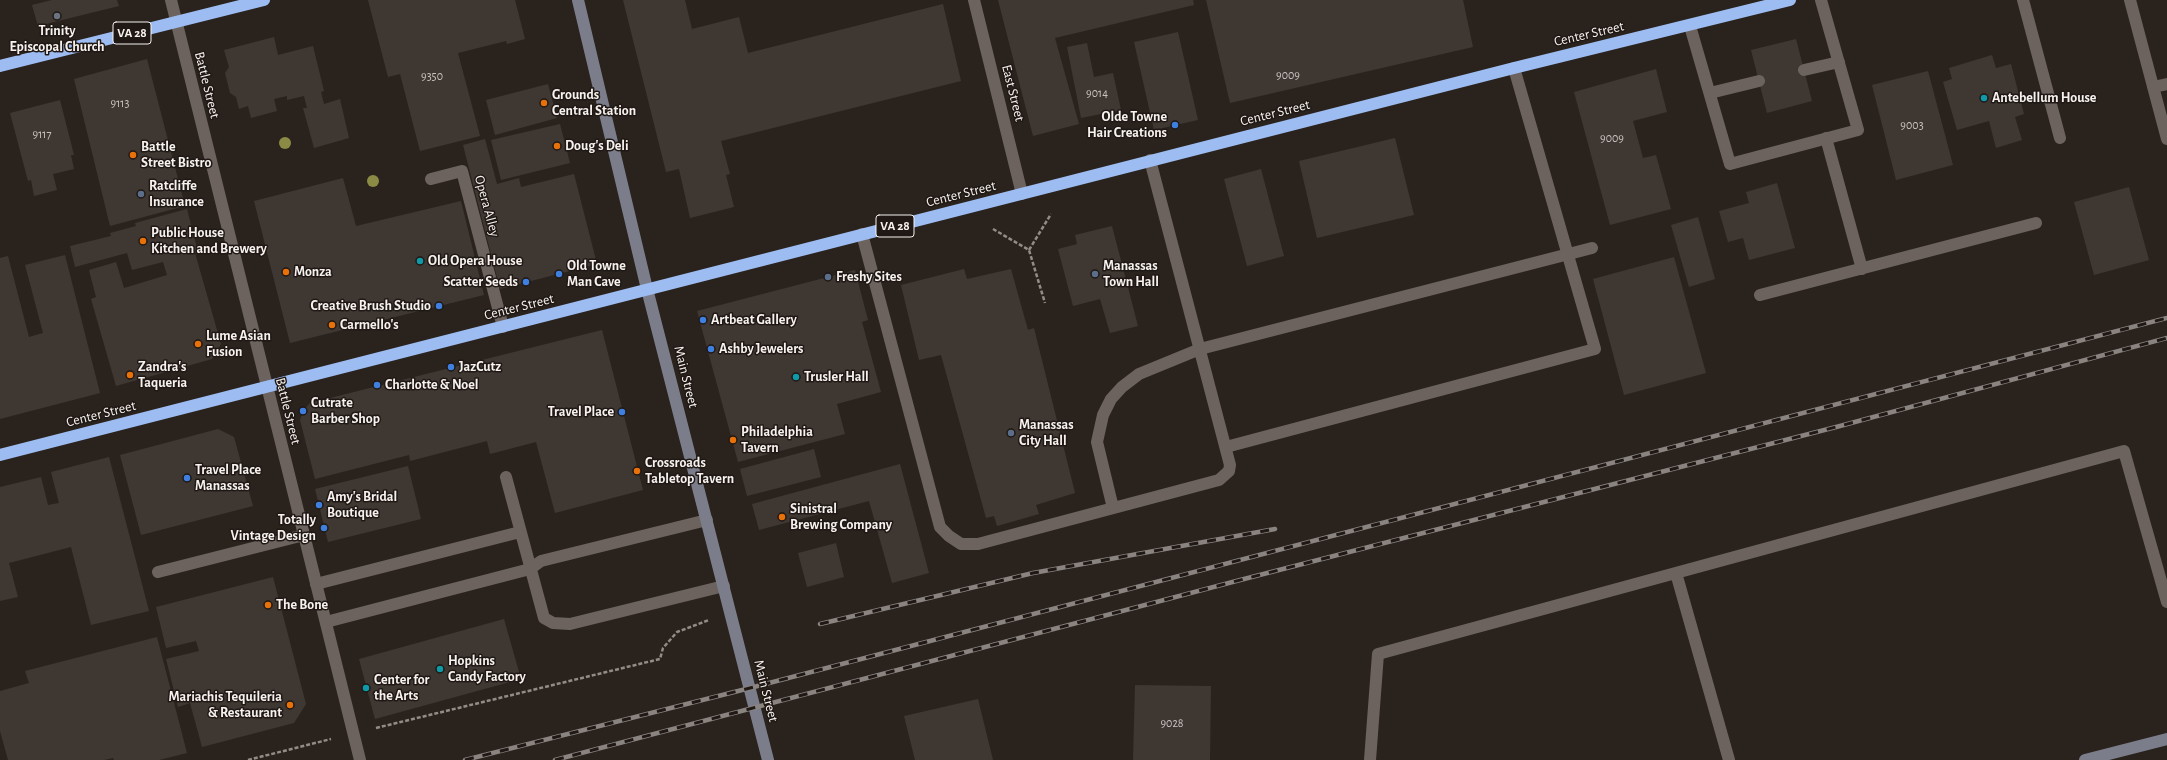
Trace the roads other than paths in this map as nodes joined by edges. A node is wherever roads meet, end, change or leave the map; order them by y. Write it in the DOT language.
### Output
graph roads {
  1 [pos="170,0"];
  2 [pos="264,0"];
  3 [pos="578,0"];
  4 [pos="974,0"];
  5 [pos="1790,0"];
  6 [pos="1820,0"];
  7 [pos="2022,0"];
  8 [pos="2130,0"];
  9 [pos="176,22"];
  10 [pos="1690,26"];
  11 [pos="1839,62"];
  12 [pos="0,66"];
  13 [pos="1514,68"];
  14 [pos="1804,70"];
  15 [pos="1759,81"];
  16 [pos="2167,84"];
  17 [pos="2153,87"];
  18 [pos="1710,93"];
  19 [pos="1826,138"];
  20 [pos="2060,138"];
  21 [pos="2167,139"];
  22 [pos="1150,160"];
  23 [pos="431,179"];
  24 [pos="1022,194"];
  25 [pos="2036,223"];
  26 [pos="862,234"];
  27 [pos="1592,248"];
  28 [pos="1569,254"];
  29 [pos="1862,268"];
  30 [pos="647,289"];
  31 [pos="1760,295"];
  32 [pos="503,326"];
  33 [pos="1200,349"];
  34 [pos="267,387"];
  35 [pos="1226,447"];
  36 [pos="0,455"];
  37 [pos="506,477"];
  38 [pos="1113,508"];
  39 [pos="707,520"];
  40 [pos="520,532"];
  41 [pos="304,535"];
  42 [pos="530,569"];
  43 [pos="158,572"];
  44 [pos="1676,573"];
  45 [pos="316,584"];
  46 [pos="724,586"];
  47 [pos="2167,602"];
  48 [pos="326,622"];
  49 [pos="2167,739"];
  50 [pos="360,760"];
  51 [pos="768,760"];
  52 [pos="1370,760"];
  53 [pos="1729,760"];
  54 [pos="2085,760"];
  1 -- 9 [label="street, Battle Street"];
  2 -- 9 [label="highway, VA 28"];
  3 -- 30 [label="street, Main Street"];
  4 -- 24 [label="street, East Street"];
  5 -- 10 [label="highway, Center Street / VA 28"];
  6 -- 11 [label="street"];
  7 -- 20 [label="street"];
  8 -- 17 [label="street"];
  9 -- 12 [label="highway, VA 28"];
  9 -- 34 [label="street, Battle Street"];
  10 -- 13 [label="highway, Center Street / VA 28"];
  10 -- 18 [label="street"];
  11 -- 14 [label="street"];
  11 -- 19 [label="street"];
  13 -- 22 [label="highway, Center Street / VA 28"];
  13 -- 28 [label="street"];
  15 -- 18 [label="street"];
  16 -- 17 [label="street"];
  17 -- 21 [label="street"];
  18 -- 19 [label="street"];
  19 -- 29 [label="street"];
  22 -- 24 [label="highway, Center Street / VA 28"];
  22 -- 33 [label="street"];
  23 -- 32 [label="street, Opera Alley"];
  24 -- 26 [label="highway, Center Street / VA 28"];
  25 -- 29 [label="street"];
  26 -- 30 [label="highway, Center Street / VA 28"];
  26 -- 38 [label="street"];
  27 -- 28 [label="street"];
  28 -- 33 [label="street"];
  28 -- 35 [label="street"];
  29 -- 31 [label="street"];
  30 -- 32 [label="highway, Center Street / VA 28"];
  30 -- 39 [label="street, Main Street"];
  32 -- 34 [label="highway, Center Street / VA 28"];
  33 -- 35 [label="street"];
  33 -- 38 [label="street"];
  34 -- 36 [label="highway, Center Street / VA 28"];
  34 -- 41 [label="street, Battle Street"];
  35 -- 38 [label="street"];
  37 -- 40 [label="street"];
  39 -- 42 [label="street"];
  39 -- 46 [label="street, Main Street"];
  40 -- 42 [label="street"];
  40 -- 45 [label="street"];
  41 -- 43 [label="street"];
  41 -- 45 [label="street, Battle Street"];
  42 -- 46 [label="street"];
  42 -- 48 [label="street"];
  44 -- 47 [label="street"];
  44 -- 52 [label="street"];
  44 -- 53 [label="street"];
  45 -- 48 [label="street, Battle Street"];
  46 -- 51 [label="street, Main Street"];
  48 -- 50 [label="street, Battle Street"];
  49 -- 54 [label="street"];
}
